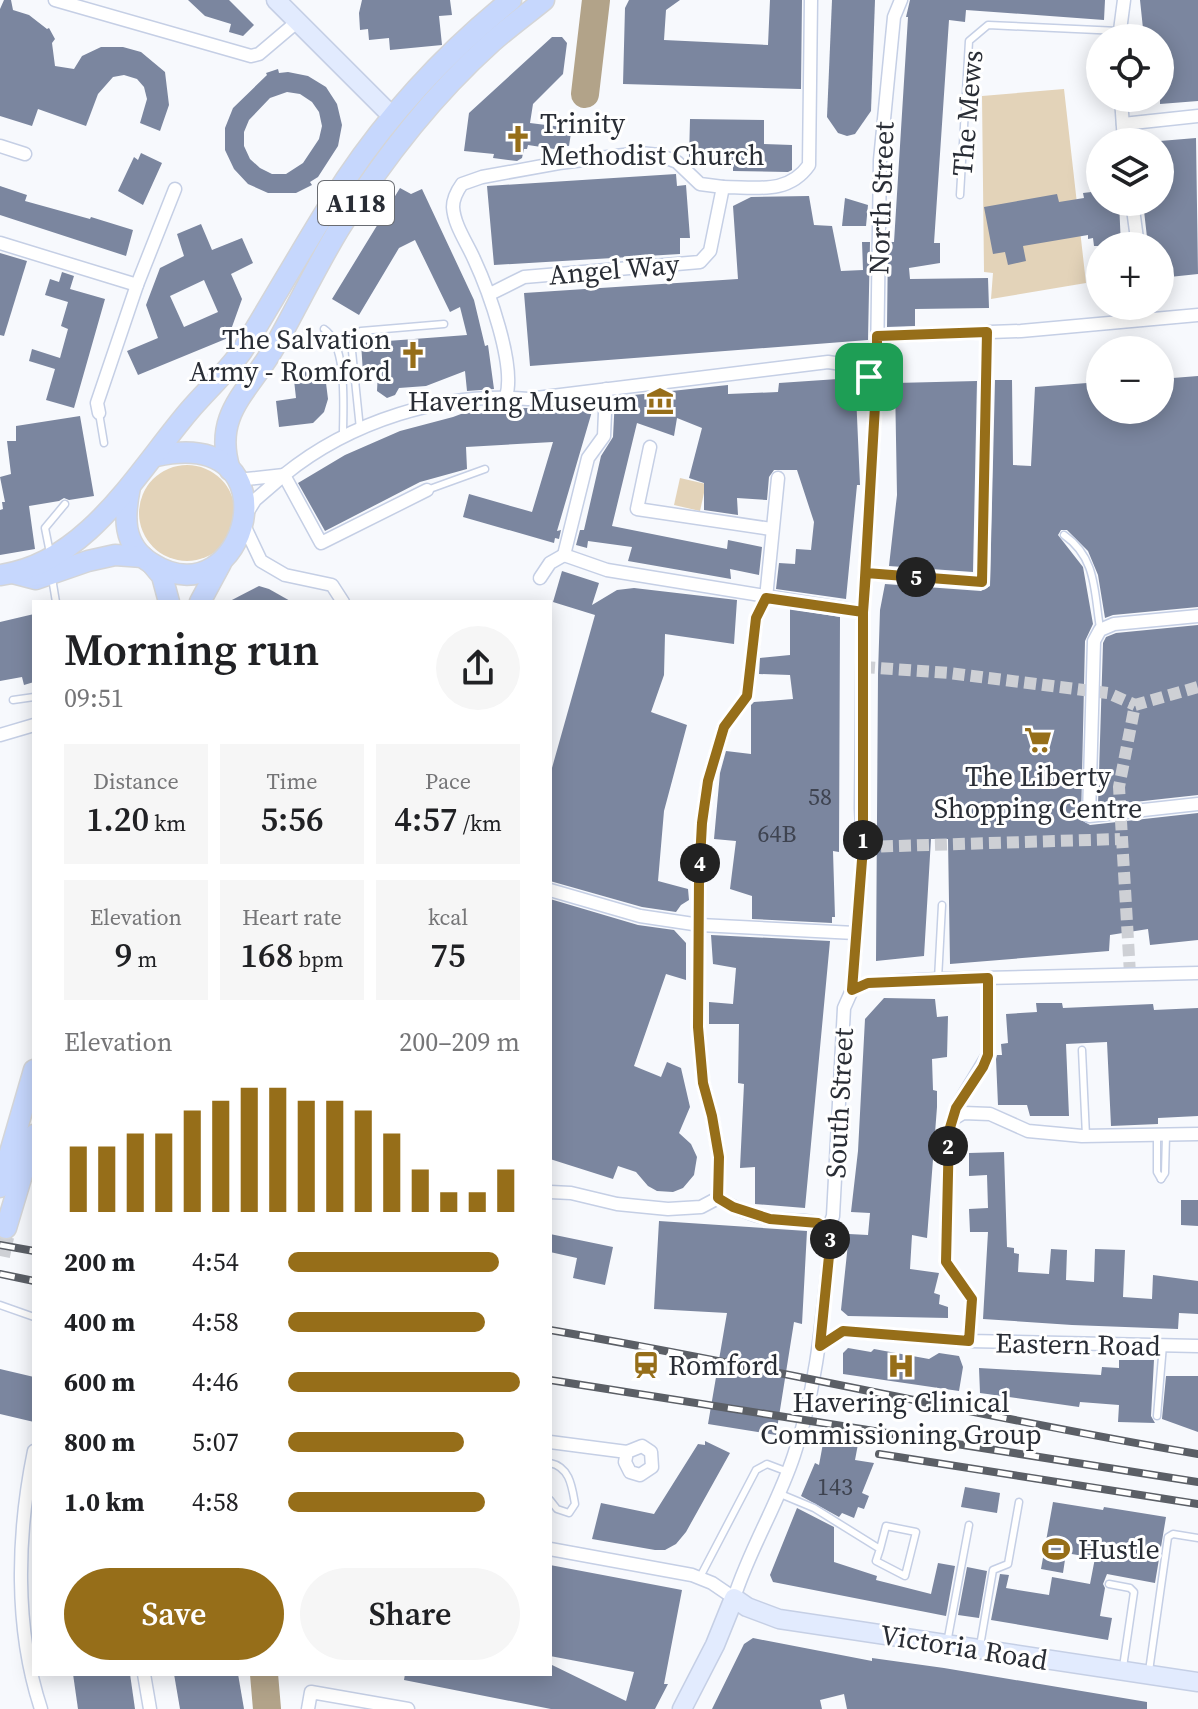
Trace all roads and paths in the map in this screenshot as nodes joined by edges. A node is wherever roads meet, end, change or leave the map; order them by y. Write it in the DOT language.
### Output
graph roads {
  1 [pos="55,0"];
  2 [pos="276,0"];
  3 [pos="511,0"];
  4 [pos="544,0"];
  5 [pos="811,0"];
  6 [pos="901,0"];
  7 [pos="1124,0"];
  8 [pos="298,21"];
  9 [pos="1121,24"];
  10 [pos="1086,32"];
  11 [pos="1122,112"];
  12 [pos="1198,116"];
  13 [pos="393,117"];
  14 [pos="1123,124"];
  15 [pos="1123,128"];
  16 [pos="0,146"];
  17 [pos="25,154"];
  18 [pos="723,187"];
  19 [pos="175,189"];
  20 [pos="960,195"];
  21 [pos="0,243"];
  22 [pos="137,285"];
  23 [pos="490,294"];
  24 [pos="1198,315"];
  25 [pos="1174,317"];
  26 [pos="1146,320"];
  27 [pos="444,324"];
  28 [pos="324,329"];
  29 [pos="987,332"];
  30 [pos="877,336"];
  31 [pos="869,377"];
  32 [pos="606,389"];
  33 [pos="506,397"];
  34 [pos="99,413"];
  35 [pos="360,429"];
  36 [pos="343,435"];
  37 [pos="104,443"];
  38 [pos="650,447"];
  39 [pos="156,456"];
  40 [pos="485,469"];
  41 [pos="234,475"];
  42 [pos="284,475"];
  43 [pos="778,478"];
  44 [pos="131,484"];
  45 [pos="427,490"];
  46 [pos="65,504"];
  47 [pos="244,519"];
  48 [pos="771,529"];
  49 [pos="1064,535"];
  50 [pos="564,555"];
  51 [pos="226,556"];
  52 [pos="146,559"];
  53 [pos="51,565"];
  54 [pos="866,573"];
  55 [pos="7,574"];
  56 [pos="540,578"];
  57 [pos="766,598"];
  58 [pos="56,600"];
  59 [pos="168,600"];
  60 [pos="201,600"];
  61 [pos="342,600"];
  62 [pos="863,612"];
  63 [pos="1198,616"];
  64 [pos="1100,630"];
  65 [pos="32,697"];
  66 [pos="13,700"];
  67 [pos="32,726"];
  68 [pos="0,735"];
  69 [pos="1198,804"];
  70 [pos="552,891"];
  71 [pos="942,905"];
  72 [pos="700,925"];
  73 [pos="855,933"];
  74 [pos="1198,973"];
  75 [pos="988,978"];
  76 [pos="938,979"];
  77 [pos="852,990"];
  78 [pos="1082,1050"];
  79 [pos="32,1082"];
  80 [pos="953,1119"];
  81 [pos="1198,1134"];
  82 [pos="1162,1135"];
  83 [pos="1086,1136"];
  84 [pos="32,1140"];
  85 [pos="15,1181"];
  86 [pos="552,1192"];
  87 [pos="718,1198"];
  88 [pos="6,1228"];
  89 [pos="828,1229"];
  90 [pos="1,1305"];
  91 [pos="32,1316"];
  92 [pos="969,1341"];
  93 [pos="1163,1345"];
  94 [pos="820,1346"];
  95 [pos="1198,1346"];
  96 [pos="1157,1416"];
  97 [pos="552,1442"];
  98 [pos="627,1452"];
  99 [pos="32,1461"];
  100 [pos="552,1464"];
  101 [pos="788,1472"];
  102 [pos="778,1493"];
  103 [pos="552,1502"];
  104 [pos="1019,1502"];
  105 [pos="969,1525"];
  106 [pos="1198,1538"];
  107 [pos="552,1549"];
  108 [pos="880,1549"];
  109 [pos="700,1577"];
  110 [pos="1109,1584"];
  111 [pos="734,1598"];
  112 [pos="946,1644"];
  113 [pos="980,1649"];
  114 [pos="1123,1671"];
  115 [pos="32,1672"];
  116 [pos="1148,1675"];
  117 [pos="33,1676"];
  118 [pos="144,1676"];
  119 [pos="1198,1682"];
  120 [pos="41,1709"];
  121 [pos="150,1709"];
  122 [pos="308,1709"];
  123 [pos="408,1709"];
  124 [pos="682,1709"];
  1 -- 8 [label="street"];
  2 -- 8 [label="street"];
  3 -- 13 [label="main road, A118"];
  4 -- 41 [label="main road, A118"];
  5 -- 18 [label="street"];
  6 -- 30 [label="street, North Street"];
  7 -- 9 [label="street"];
  8 -- 13 [label="street"];
  10 -- 20 [label="lane, The Mews"];
  11 -- 14 [label="street"];
  12 -- 14 [label="street"];
  13 -- 39 [label="main road, A118"];
  14 -- 15 [label="street"];
  16 -- 17 [label="street"];
  18 -- 23 [label="street, Angel Way"];
  18 -- 23 [label="street"];
  19 -- 22 [label="street"];
  21 -- 22 [label="street"];
  22 -- 34 [label="street"];
  23 -- 33 [label="street"];
  24 -- 25 [label="street"];
  26 -- 29 [label="street"];
  27 -- 35 [label="lane"];
  28 -- 36 [label="lane"];
  29 -- 30 [label="street"];
  29 -- 54 [label="street"];
  30 -- 31 [label="street, North Street"];
  31 -- 32 [label="street"];
  31 -- 54 [label="street, South Street"];
  32 -- 33 [label="street"];
  32 -- 50 [label="street"];
  33 -- 35 [label="street"];
  34 -- 37 [label="lane"];
  35 -- 36 [label="street"];
  36 -- 42 [label="street"];
  38 -- 48 [label="street"];
  39 -- 41 [label="main road"];
  39 -- 44 [label="main road"];
  40 -- 45 [label="lane"];
  41 -- 42 [label="street"];
  41 -- 47 [label="main road"];
  42 -- 45 [label="street"];
  42 -- 47 [label="street"];
  43 -- 48 [label="street"];
  44 -- 52 [label="main road"];
  44 -- 53 [label="main road"];
  46 -- 53 [label="lane"];
  47 -- 51 [label="main road"];
  47 -- 61 [label="street"];
  48 -- 57 [label="street"];
  49 -- 64 [label="lane"];
  50 -- 56 [label="street"];
  50 -- 57 [label="street"];
  51 -- 52 [label="main road"];
  51 -- 60 [label="main road"];
  52 -- 53 [label="main road"];
  52 -- 59 [label="main road"];
  53 -- 55 [label="main road"];
  53 -- 58 [label="lane"];
  54 -- 62 [label="street, South Street"];
  57 -- 62 [label="street"];
  57 -- 72 [label="street"];
  62 -- 73 [label="street, South Street"];
  63 -- 64 [label="street"];
  64 -- 69 [label="street"];
  65 -- 66 [label="lane"];
  67 -- 68 [label="street"];
  70 -- 72 [label="street"];
  71 -- 76 [label="lane"];
  72 -- 73 [label="street"];
  72 -- 87 [label="street"];
  73 -- 77 [label="street, South Street"];
  74 -- 75 [label="street"];
  75 -- 76 [label="street"];
  75 -- 80 [label="street"];
  76 -- 77 [label="street"];
  77 -- 89 [label="street, South Street"];
  78 -- 83 [label="lane"];
  79 -- 85 [label="main road"];
  80 -- 83 [label="street"];
  80 -- 92 [label="street"];
  81 -- 82 [label="street"];
  82 -- 82 [label="lane"];
  82 -- 83 [label="street"];
  84 -- 85 [label="main road"];
  85 -- 88 [label="main road"];
  86 -- 87 [label="street"];
  87 -- 89 [label="street"];
  89 -- 94 [label="street, South Street"];
  90 -- 91 [label="lane"];
  92 -- 93 [label="street, Eastern Road"];
  92 -- 94 [label="street, Eastern Road"];
  93 -- 95 [label="street, Eastern Road"];
  93 -- 96 [label="lane"];
  94 -- 101 [label="street, South Street"];
  97 -- 98 [label="street"];
  99 -- 115 [label="street"];
  100 -- 103 [label="lane"];
  101 -- 102 [label="street, South Street"];
  101 -- 109 [label="lane"];
  102 -- 108 [label="lane"];
  102 -- 111 [label="street, South Street"];
  104 -- 113 [label="lane"];
  105 -- 112 [label="lane"];
  106 -- 116 [label="lane"];
  107 -- 109 [label="street"];
  108 -- 108 [label="lane"];
  109 -- 111 [label="street"];
  110 -- 114 [label="lane"];
  111 -- 112 [label="street, Victoria Road"];
  111 -- 124 [label="street, South Street"];
  112 -- 113 [label="street, Victoria Road"];
  113 -- 114 [label="street, Victoria Road"];
  114 -- 116 [label="street, Victoria Road"];
  116 -- 119 [label="street, Victoria Road"];
  117 -- 120 [label="street"];
  118 -- 121 [label="street"];
  122 -- 123 [label="street"];
}
